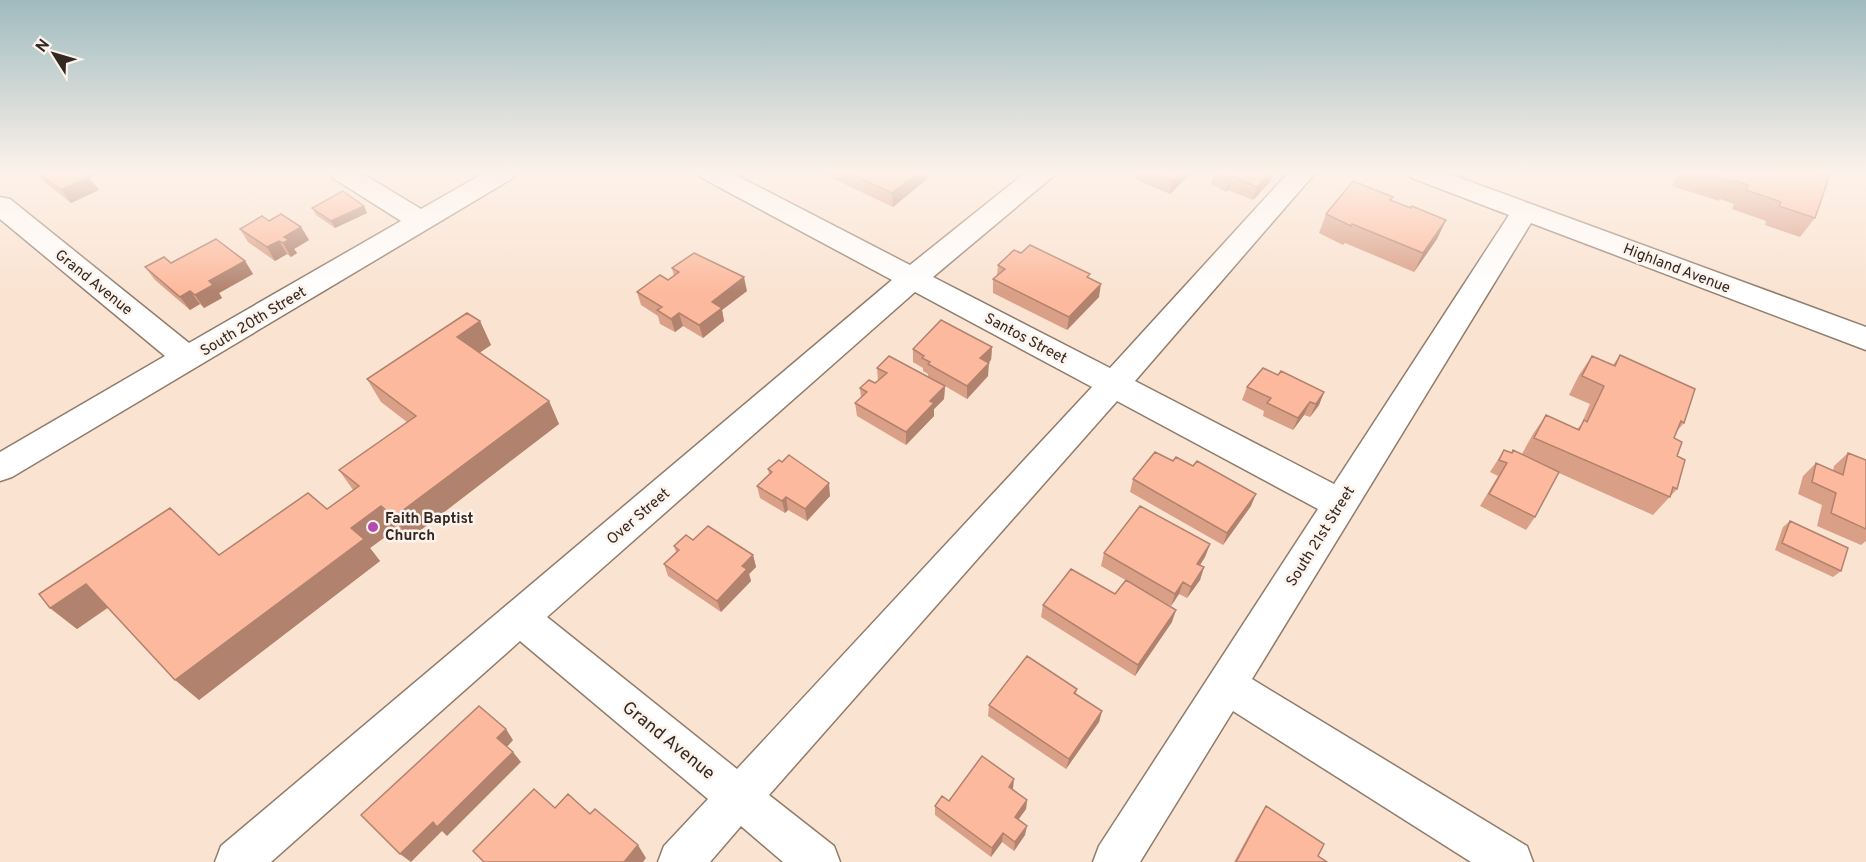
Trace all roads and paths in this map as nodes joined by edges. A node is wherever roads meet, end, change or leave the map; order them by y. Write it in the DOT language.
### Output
graph roads {
  1 [pos="9,212"];
  2 [pos="407,212"];
  3 [pos="436,212"];
  4 [pos="788,212"];
  5 [pos="993,212"];
  6 [pos="1267,212"];
  7 [pos="1524,212"];
  8 [pos="1528,212"];
  9 [pos="421,221"];
  10 [pos="913,278"];
  11 [pos="1866,339"];
  12 [pos="189,359"];
  13 [pos="1114,384"];
  14 [pos="0,468"];
  15 [pos="1340,504"];
  16 [pos="520,618"];
  17 [pos="1227,685"];
  18 [pos="738,796"];
  19 [pos="237,862"];
  20 [pos="680,862"];
  21 [pos="818,862"];
  22 [pos="1115,862"];
  23 [pos="1511,862"];
  1 -- 12 [label="street, Grand Avenue"];
  2 -- 9 [label="street"];
  3 -- 9 [label="street, South 20th Street"];
  4 -- 10 [label="street, Santos Street"];
  5 -- 10 [label="street, Over Street"];
  6 -- 13 [label="street"];
  7 -- 15 [label="street, South 21st Street"];
  8 -- 11 [label="street, Highland Avenue"];
  9 -- 12 [label="street, South 20th Street"];
  10 -- 13 [label="street, Santos Street"];
  10 -- 16 [label="street, Over Street"];
  12 -- 14 [label="street, South 20th Street"];
  13 -- 15 [label="street, Santos Street"];
  13 -- 18 [label="street"];
  15 -- 17 [label="street, South 21st Street"];
  16 -- 18 [label="street, Grand Avenue"];
  16 -- 19 [label="street, Over Street"];
  17 -- 22 [label="street, South 21st Street"];
  17 -- 23 [label="street"];
  18 -- 20 [label="street"];
  18 -- 21 [label="street, Grand Avenue"];
}
